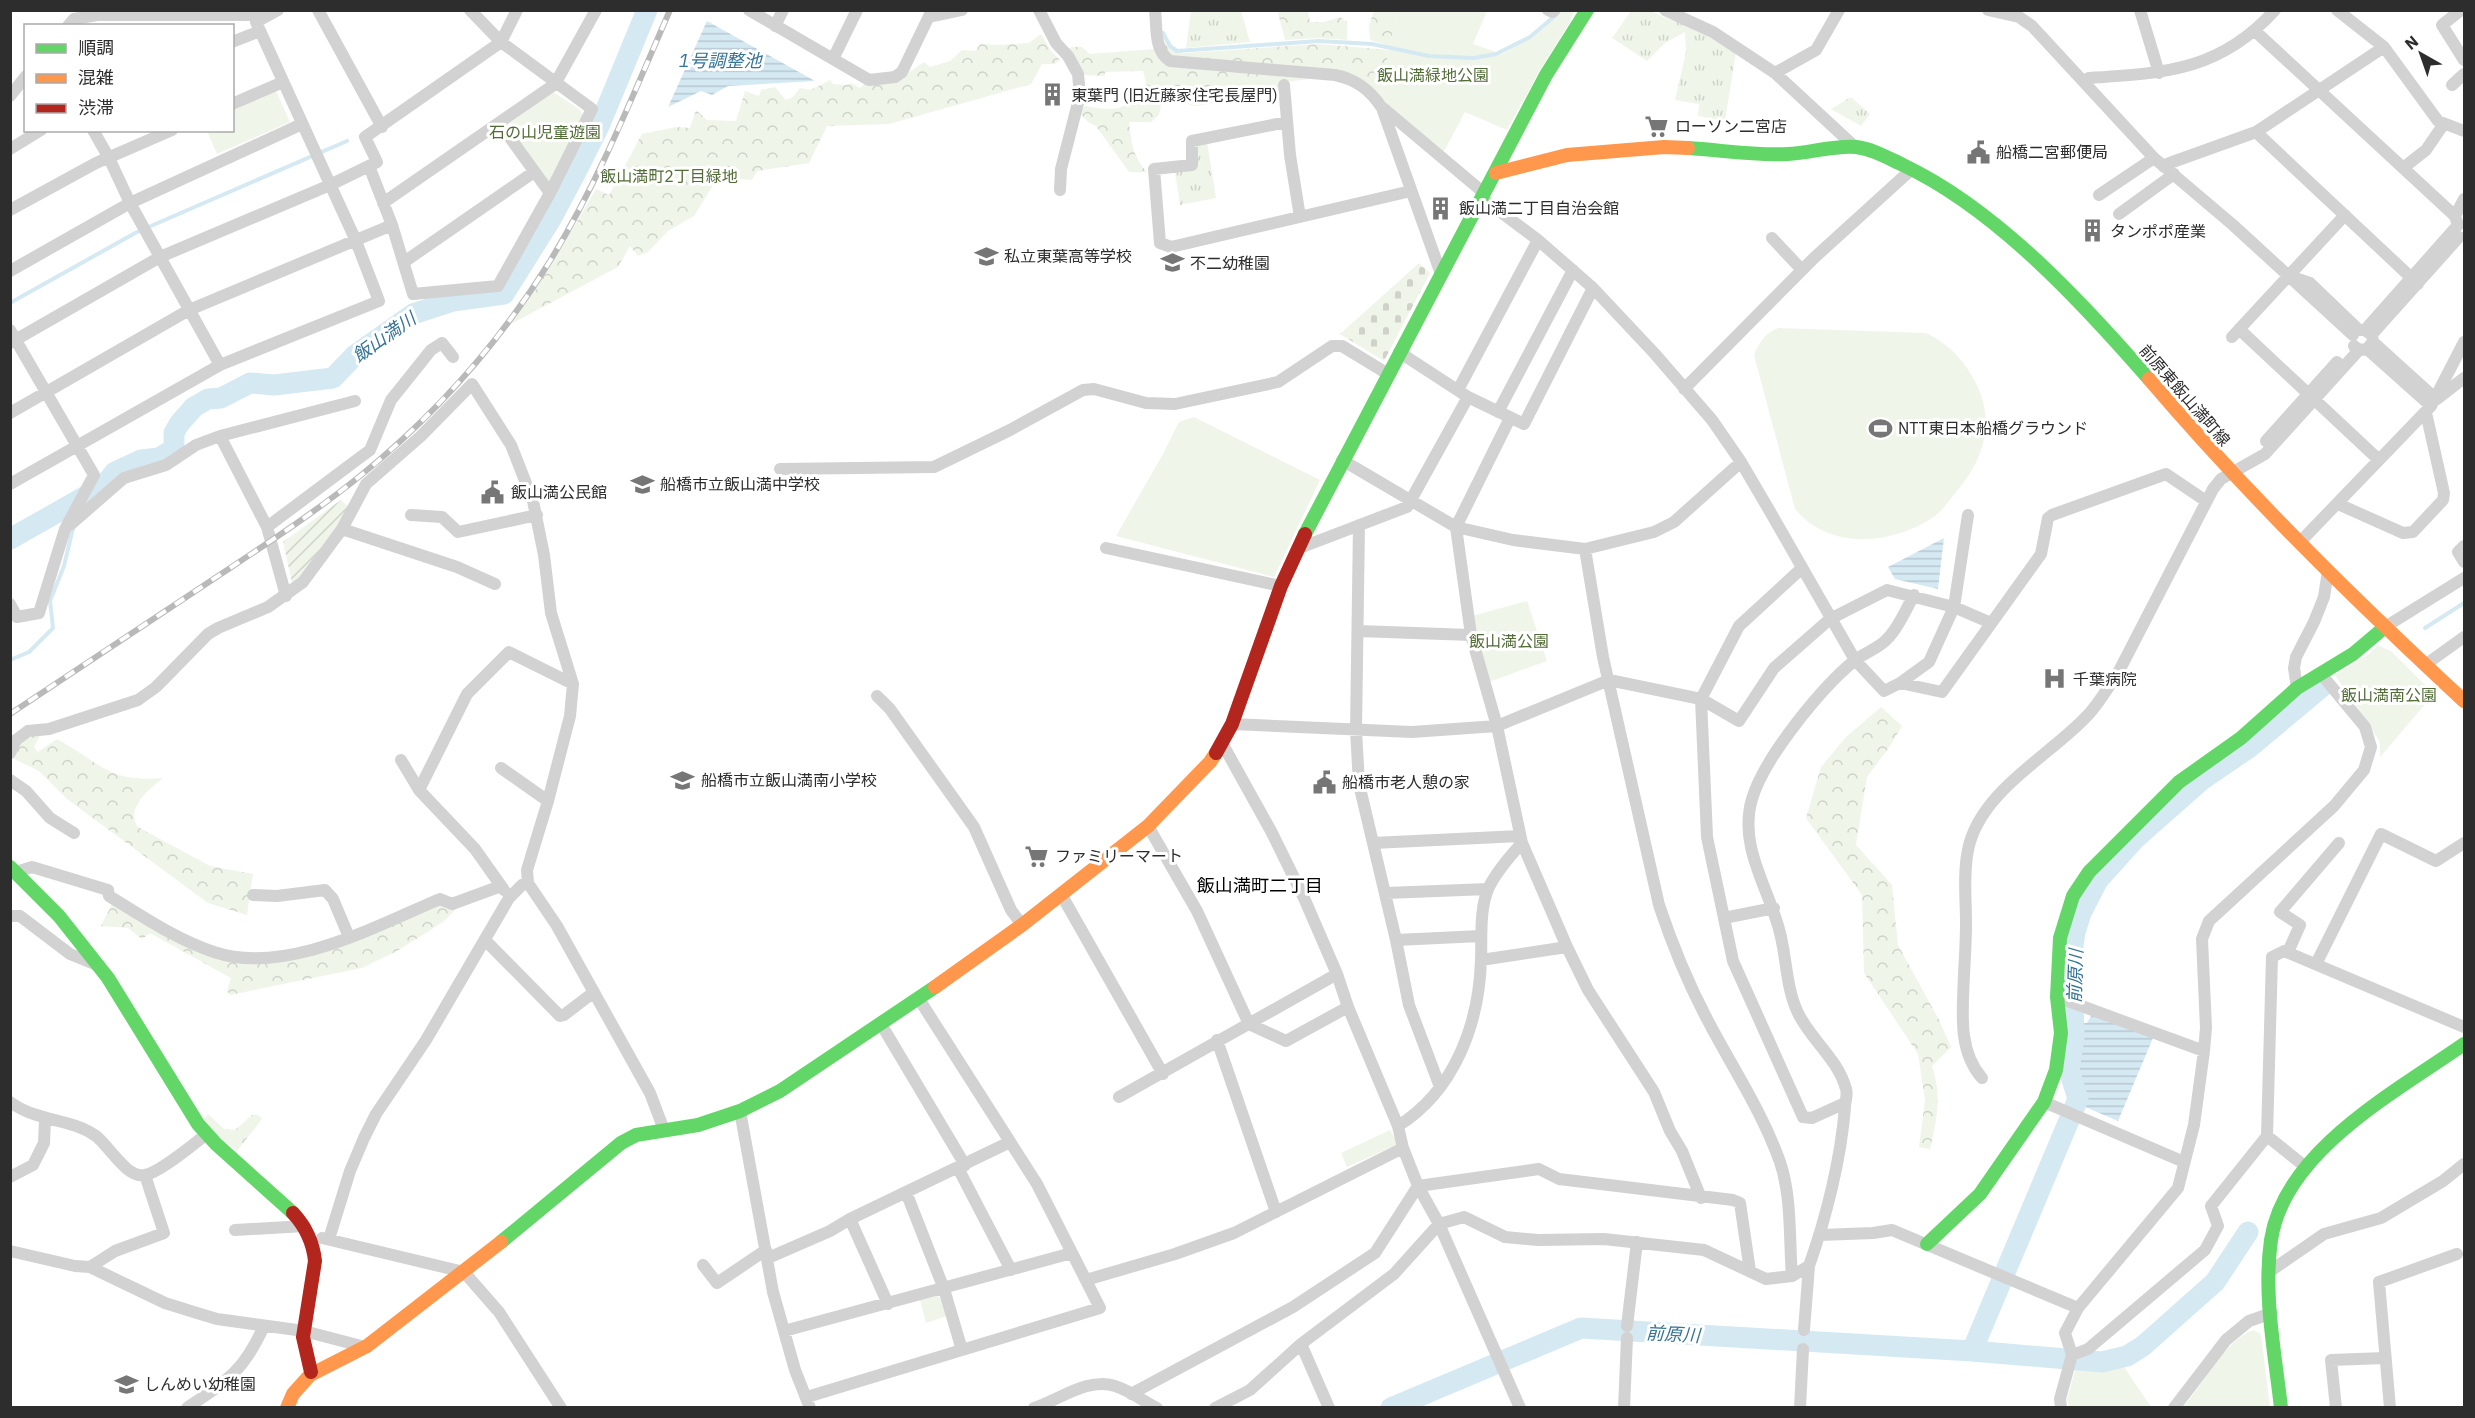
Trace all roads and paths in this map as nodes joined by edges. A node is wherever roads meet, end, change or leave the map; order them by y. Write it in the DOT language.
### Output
graph roads {
  1 [pos="318,10"];
  2 [pos="470,10"];
  3 [pos="517,10"];
  4 [pos="596,10"];
  5 [pos="749,10"];
  6 [pos="783,10"];
  7 [pos="857,10"];
  8 [pos="962,10"];
  9 [pos="1039,10"];
  10 [pos="1155,10"];
  11 [pos="1548,10"];
  12 [pos="1555,10"];
  13 [pos="1587,10"];
  14 [pos="1665,10"];
  15 [pos="1839,10"];
  16 [pos="2140,10"];
  17 [pos="2275,10"];
  18 [pos="2337,10"];
  19 [pos="2461,10"];
  20 [pos="1993,11"];
  21 [pos="274,13"];
  22 [pos="931,14"];
  23 [pos="99,20"];
  24 [pos="70,24"];
  25 [pos="775,26"];
  26 [pos="260,31"];
  27 [pos="2255,32"];
  28 [pos="234,41"];
  29 [pos="501,42"];
  30 [pos="2384,48"];
  31 [pos="833,59"];
  32 [pos="2464,60"];
  33 [pos="1775,73"];
  34 [pos="2159,73"];
  35 [pos="2464,75"];
  36 [pos="24,78"];
  37 [pos="2084,81"];
  38 [pos="283,82"];
  39 [pos="555,84"];
  40 [pos="2452,85"];
  41 [pos="1284,86"];
  42 [pos="2317,90"];
  43 [pos="10,96"];
  44 [pos="234,103"];
  45 [pos="1382,108"];
  46 [pos="1287,122"];
  47 [pos="302,124"];
  48 [pos="500,124"];
  49 [pos="2444,125"];
  50 [pos="382,127"];
  51 [pos="2464,131"];
  52 [pos="38,132"];
  53 [pos="94,132"];
  54 [pos="168,132"];
  55 [pos="2256,132"];
  56 [pos="1855,147"];
  57 [pos="10,149"];
  58 [pos="109,158"];
  59 [pos="2154,158"];
  60 [pos="369,166"];
  61 [pos="2403,168"];
  62 [pos="1912,169"];
  63 [pos="2169,170"];
  64 [pos="534,172"];
  65 [pos="1496,173"];
  66 [pos="330,185"];
  67 [pos="1060,190"];
  68 [pos="1411,191"];
  69 [pos="550,194"];
  70 [pos="1483,195"];
  71 [pos="2099,195"];
  72 [pos="2464,199"];
  73 [pos="130,203"];
  74 [pos="383,203"];
  75 [pos="10,210"];
  76 [pos="2118,214"];
  77 [pos="2345,215"];
  78 [pos="1300,217"];
  79 [pos="392,225"];
  80 [pos="2459,230"];
  81 [pos="1772,238"];
  82 [pos="1538,240"];
  83 [pos="356,241"];
  84 [pos="160,257"];
  85 [pos="404,262"];
  86 [pos="1574,270"];
  87 [pos="1802,270"];
  88 [pos="10,271"];
  89 [pos="1441,274"];
  90 [pos="2288,276"];
  91 [pos="2415,281"];
  92 [pos="1593,288"];
  93 [pos="189,310"];
  94 [pos="13,338"];
  95 [pos="2363,339"];
  96 [pos="2464,342"];
  97 [pos="1400,352"];
  98 [pos="453,357"];
  99 [pos="220,365"];
  100 [pos="1388,374"];
  101 [pos="2464,378"];
  102 [pos="1684,389"];
  103 [pos="47,392"];
  104 [pos="1463,394"];
  105 [pos="2311,397"];
  106 [pos="355,400"];
  107 [pos="2430,407"];
  108 [pos="1498,412"];
  109 [pos="10,413"];
  110 [pos="1510,418"];
  111 [pos="220,436"];
  112 [pos="77,445"];
  113 [pos="1342,460"];
  114 [pos="2379,460"];
  115 [pos="1741,462"];
  116 [pos="780,469"];
  117 [pos="2232,474"];
  118 [pos="10,484"];
  119 [pos="1411,501"];
  120 [pos="2206,501"];
  121 [pos="2338,504"];
  122 [pos="411,515"];
  123 [pos="537,515"];
  124 [pos="1968,515"];
  125 [pos="1359,525"];
  126 [pos="267,527"];
  127 [pos="1456,527"];
  128 [pos="65,529"];
  129 [pos="342,529"];
  130 [pos="2299,543"];
  131 [pos="2464,546"];
  132 [pos="1106,548"];
  133 [pos="1297,549"];
  134 [pos="1585,549"];
  135 [pos="2464,562"];
  136 [pos="1801,569"];
  137 [pos="2328,571"];
  138 [pos="2464,578"];
  139 [pos="495,584"];
  140 [pos="1281,586"];
  141 [pos="1914,595"];
  142 [pos="286,596"];
  143 [pos="10,604"];
  144 [pos="1954,607"];
  145 [pos="1830,619"];
  146 [pos="1991,623"];
  147 [pos="2385,627"];
  148 [pos="1358,631"];
  149 [pos="1471,635"];
  150 [pos="2464,637"];
  151 [pos="1855,660"];
  152 [pos="2425,665"];
  153 [pos="2321,674"];
  154 [pos="1609,680"];
  155 [pos="1900,683"];
  156 [pos="573,684"];
  157 [pos="2297,688"];
  158 [pos="877,696"];
  159 [pos="1701,699"];
  160 [pos="2464,701"];
  161 [pos="1232,724"];
  162 [pos="1497,726"];
  163 [pos="1356,730"];
  164 [pos="1222,743"];
  165 [pos="10,753"];
  166 [pos="401,760"];
  167 [pos="501,768"];
  168 [pos="10,780"];
  169 [pos="418,790"];
  170 [pos="549,801"];
  171 [pos="1148,826"];
  172 [pos="74,833"];
  173 [pos="1521,839"];
  174 [pos="1374,843"];
  175 [pos="2339,843"];
  176 [pos="2464,843"];
  177 [pos="13,869"];
  178 [pos="528,883"];
  179 [pos="501,886"];
  180 [pos="1488,889"];
  181 [pos="1386,893"];
  182 [pos="1061,894"];
  183 [pos="253,896"];
  184 [pos="509,898"];
  185 [pos="1773,908"];
  186 [pos="10,916"];
  187 [pos="1724,918"];
  188 [pos="1022,925"];
  189 [pos="1480,936"];
  190 [pos="349,937"];
  191 [pos="484,940"];
  192 [pos="1396,940"];
  193 [pos="1567,947"];
  194 [pos="2288,952"];
  195 [pos="1482,960"];
  196 [pos="2316,964"];
  197 [pos="98,965"];
  198 [pos="1337,974"];
  199 [pos="594,993"];
  200 [pos="2057,997"];
  201 [pos="919,999"];
  202 [pos="1348,1007"];
  203 [pos="1249,1023"];
  204 [pos="881,1024"];
  205 [pos="2464,1027"];
  206 [pos="1217,1040"];
  207 [pos="2464,1044"];
  208 [pos="2204,1051"];
  209 [pos="1163,1074"];
  210 [pos="1982,1078"];
  211 [pos="1440,1087"];
  212 [pos="1119,1097"];
  213 [pos="2044,1101"];
  214 [pos="10,1102"];
  215 [pos="1845,1102"];
  216 [pos="740,1112"];
  217 [pos="45,1120"];
  218 [pos="1398,1126"];
  219 [pos="664,1130"];
  220 [pos="207,1134"];
  221 [pos="2266,1136"];
  222 [pos="1010,1142"];
  223 [pos="1403,1148"];
  224 [pos="2184,1162"];
  225 [pos="2464,1164"];
  226 [pos="962,1166"];
  227 [pos="2307,1168"];
  228 [pos="145,1175"];
  229 [pos="10,1178"];
  230 [pos="1418,1186"];
  231 [pos="906,1192"];
  232 [pos="1701,1198"];
  233 [pos="1276,1212"];
  234 [pos="850,1219"];
  235 [pos="1438,1224"];
  236 [pos="235,1230"];
  237 [pos="308,1232"];
  238 [pos="1820,1235"];
  239 [pos="329,1239"];
  240 [pos="1637,1242"];
  241 [pos="1927,1244"];
  242 [pos="10,1251"];
  243 [pos="1072,1253"];
  244 [pos="767,1254"];
  245 [pos="2457,1254"];
  246 [pos="703,1265"];
  247 [pos="1809,1266"];
  248 [pos="90,1267"];
  249 [pos="1011,1270"];
  250 [pos="1750,1271"];
  251 [pos="464,1272"];
  252 [pos="2269,1272"];
  253 [pos="1792,1276"];
  254 [pos="1086,1280"];
  255 [pos="944,1289"];
  256 [pos="888,1304"];
  257 [pos="2078,1308"];
  258 [pos="2272,1313"];
  259 [pos="264,1326"];
  260 [pos="1804,1330"];
  261 [pos="304,1331"];
  262 [pos="784,1331"];
  263 [pos="1302,1344"];
  264 [pos="365,1347"];
  265 [pos="1803,1349"];
  266 [pos="962,1350"];
  267 [pos="2072,1355"];
  268 [pos="2385,1358"];
  269 [pos="312,1372"];
  270 [pos="1137,1400"];
  271 [pos="808,1402"];
  272 [pos="187,1407"];
  273 [pos="287,1407"];
  274 [pos="561,1407"];
  275 [pos="1034,1407"];
  276 [pos="1157,1407"];
  277 [pos="1215,1407"];
  278 [pos="1329,1407"];
  279 [pos="1520,1407"];
  280 [pos="1624,1407"];
  281 [pos="1800,1407"];
  282 [pos="2061,1407"];
  283 [pos="2174,1407"];
  284 [pos="2281,1407"];
  285 [pos="2336,1407"];
  286 [pos="2390,1407"];
  1 -- 50 [label="street"];
  2 -- 29 [label="street"];
  3 -- 29 [label="street"];
  4 -- 39 [label="street"];
  5 -- 25 [label="street"];
  6 -- 25 [label="street"];
  7 -- 31 [label="street"];
  8 -- 22 [label="street"];
  9 -- 67 [label="street"];
  10 -- 45 [label="street"];
  11 -- 12 [label="street"];
  13 -- 65 [label="street"];
  14 -- 33 [label="street"];
  15 -- 33 [label="street"];
  16 -- 34 [label="street"];
  17 -- 27 [label="street"];
  18 -- 30 [label="street"];
  19 -- 32 [label="street"];
  20 -- 37 [label="street"];
  21 -- 23 [label="street"];
  21 -- 26 [label="street"];
  22 -- 31 [label="street"];
  23 -- 24 [label="street"];
  25 -- 31 [label="street"];
  26 -- 28 [label="street"];
  26 -- 38 [label="street"];
  27 -- 34 [label="street"];
  27 -- 42 [label="street"];
  29 -- 39 [label="street"];
  29 -- 50 [label="street"];
  30 -- 42 [label="street"];
  30 -- 49 [label="street"];
  33 -- 56 [label="street"];
  34 -- 37 [label="street"];
  35 -- 40 [label="street"];
  36 -- 43 [label="street"];
  37 -- 59 [label="street"];
  38 -- 44 [label="street"];
  38 -- 47 [label="street"];
  39 -- 48 [label="street"];
  39 -- 69 [label="street"];
  41 -- 46 [label="street"];
  42 -- 55 [label="street"];
  42 -- 61 [label="street"];
  45 -- 68 [label="street"];
  45 -- 70 [label="street"];
  46 -- 78 [label="street"];
  46 -- 78 [label="street"];
  47 -- 66 [label="street"];
  47 -- 73 [label="street"];
  48 -- 64 [label="street"];
  48 -- 74 [label="street"];
  49 -- 51 [label="street"];
  49 -- 61 [label="street"];
  50 -- 60 [label="street"];
  52 -- 57 [label="street"];
  53 -- 58 [label="street"];
  54 -- 58 [label="street"];
  55 -- 63 [label="street"];
  55 -- 77 [label="street"];
  56 -- 62 [label="street, 前原東飯山満町線"];
  56 -- 65 [label="street"];
  58 -- 73 [label="street"];
  58 -- 75 [label="street"];
  59 -- 63 [label="street"];
  59 -- 71 [label="street"];
  60 -- 66 [label="street"];
  60 -- 74 [label="street"];
  61 -- 80 [label="street"];
  62 -- 87 [label="street"];
  62 -- 117 [label="street, 前原東飯山満町線"];
  63 -- 76 [label="street"];
  63 -- 90 [label="street"];
  64 -- 69 [label="street"];
  64 -- 85 [label="street"];
  65 -- 70 [label="street"];
  66 -- 83 [label="street"];
  66 -- 84 [label="street"];
  68 -- 78 [label="street"];
  68 -- 89 [label="street"];
  69 -- 85 [label="street"];
  70 -- 82 [label="street"];
  70 -- 89 [label="street"];
  72 -- 80 [label="street"];
  73 -- 84 [label="street"];
  73 -- 88 [label="street"];
  74 -- 79 [label="street"];
  77 -- 90 [label="street"];
  77 -- 91 [label="street"];
  79 -- 83 [label="street"];
  79 -- 85 [label="street"];
  80 -- 91 [label="street"];
  81 -- 87 [label="street"];
  82 -- 86 [label="street"];
  82 -- 104 [label="street"];
  83 -- 93 [label="street"];
  83 -- 99 [label="street"];
  84 -- 93 [label="street"];
  84 -- 94 [label="street"];
  86 -- 92 [label="street"];
  86 -- 108 [label="street"];
  87 -- 102 [label="street"];
  89 -- 97 [label="street"];
  90 -- 95 [label="street"];
  90 -- 105 [label="street"];
  91 -- 95 [label="street"];
  92 -- 102 [label="street"];
  92 -- 110 [label="street"];
  93 -- 99 [label="street"];
  93 -- 103 [label="street"];
  94 -- 103 [label="street"];
  95 -- 105 [label="street"];
  95 -- 107 [label="street"];
  96 -- 107 [label="street"];
  97 -- 100 [label="street"];
  97 -- 104 [label="street"];
  98 -- 126 [label="street"];
  99 -- 112 [label="street"];
  100 -- 113 [label="street"];
  100 -- 116 [label="street"];
  101 -- 107 [label="street"];
  102 -- 115 [label="street"];
  103 -- 109 [label="street"];
  103 -- 112 [label="street"];
  104 -- 108 [label="street"];
  104 -- 119 [label="street"];
  105 -- 114 [label="street"];
  105 -- 117 [label="street"];
  106 -- 111 [label="street"];
  107 -- 114 [label="street"];
  107 -- 121 [label="street"];
  108 -- 110 [label="street"];
  110 -- 127 [label="street"];
  111 -- 126 [label="street"];
  111 -- 128 [label="street"];
  112 -- 118 [label="street"];
  112 -- 128 [label="street"];
  113 -- 119 [label="street"];
  113 -- 133 [label="street"];
  114 -- 121 [label="street"];
  115 -- 134 [label="street"];
  115 -- 136 [label="street"];
  117 -- 120 [label="street"];
  117 -- 130 [label="street, 前原東飯山満町線"];
  119 -- 125 [label="street"];
  119 -- 127 [label="street"];
  120 -- 146 [label="street"];
  120 -- 210 [label="street"];
  121 -- 130 [label="street"];
  122 -- 123 [label="street"];
  123 -- 129 [label="street"];
  123 -- 156 [label="street"];
  124 -- 144 [label="street"];
  125 -- 133 [label="street"];
  125 -- 148 [label="street"];
  126 -- 142 [label="street"];
  127 -- 134 [label="street"];
  127 -- 149 [label="street"];
  128 -- 143 [label="street"];
  129 -- 139 [label="street"];
  129 -- 142 [label="street"];
  130 -- 137 [label="street, 前原東飯山満町線"];
  131 -- 135 [label="street"];
  132 -- 140 [label="street"];
  133 -- 140 [label="street"];
  134 -- 154 [label="street"];
  136 -- 145 [label="street"];
  136 -- 159 [label="street"];
  137 -- 147 [label="street, 前原東飯山満町線"];
  137 -- 157 [label="street"];
  138 -- 147 [label="street"];
  140 -- 161 [label="street"];
  141 -- 144 [label="street"];
  141 -- 145 [label="street"];
  141 -- 151 [label="street"];
  142 -- 165 [label="street"];
  144 -- 146 [label="street"];
  144 -- 155 [label="street"];
  145 -- 151 [label="street"];
  145 -- 159 [label="street"];
  146 -- 155 [label="street"];
  147 -- 152 [label="street, 前原東飯山満町線"];
  147 -- 153 [label="street"];
  148 -- 149 [label="street"];
  148 -- 163 [label="street"];
  149 -- 162 [label="street"];
  150 -- 152 [label="street"];
  151 -- 155 [label="street"];
  151 -- 185 [label="street"];
  152 -- 160 [label="street, 前原東飯山満町線"];
  153 -- 157 [label="street"];
  153 -- 208 [label="street"];
  154 -- 159 [label="street"];
  154 -- 162 [label="street"];
  154 -- 253 [label="street"];
  156 -- 169 [label="street"];
  156 -- 170 [label="street"];
  157 -- 200 [label="street"];
  158 -- 188 [label="street"];
  159 -- 187 [label="street"];
  161 -- 163 [label="street"];
  161 -- 164 [label="street"];
  162 -- 163 [label="street"];
  162 -- 173 [label="street"];
  163 -- 174 [label="street"];
  164 -- 171 [label="street"];
  164 -- 198 [label="street"];
  166 -- 169 [label="street"];
  167 -- 170 [label="street"];
  168 -- 172 [label="street"];
  169 -- 179 [label="street"];
  170 -- 178 [label="street"];
  171 -- 182 [label="street"];
  171 -- 203 [label="street"];
  173 -- 174 [label="street"];
  173 -- 180 [label="street"];
  173 -- 193 [label="street"];
  174 -- 181 [label="street"];
  175 -- 194 [label="street"];
  176 -- 196 [label="street"];
  177 -- 190 [label="street"];
  177 -- 197 [label="street"];
  178 -- 184 [label="street"];
  178 -- 199 [label="street"];
  179 -- 184 [label="street"];
  179 -- 190 [label="street"];
  180 -- 181 [label="street"];
  180 -- 189 [label="street"];
  181 -- 192 [label="street"];
  182 -- 188 [label="street"];
  182 -- 209 [label="street"];
  183 -- 190 [label="street"];
  184 -- 191 [label="street"];
  185 -- 187 [label="street"];
  185 -- 215 [label="street"];
  186 -- 197 [label="street"];
  187 -- 215 [label="street"];
  188 -- 201 [label="street"];
  189 -- 192 [label="street"];
  189 -- 195 [label="street"];
  191 -- 199 [label="street"];
  191 -- 239 [label="street"];
  192 -- 211 [label="street"];
  193 -- 195 [label="street"];
  193 -- 232 [label="street"];
  194 -- 196 [label="street"];
  194 -- 221 [label="street"];
  195 -- 211 [label="street"];
  196 -- 205 [label="street"];
  197 -- 220 [label="street"];
  198 -- 202 [label="street"];
  198 -- 203 [label="street"];
  199 -- 219 [label="street"];
  200 -- 208 [label="street"];
  200 -- 213 [label="street"];
  201 -- 204 [label="street"];
  201 -- 222 [label="street"];
  202 -- 203 [label="street"];
  202 -- 218 [label="street"];
  203 -- 206 [label="street"];
  204 -- 216 [label="street"];
  204 -- 226 [label="street"];
  206 -- 209 [label="street"];
  206 -- 233 [label="street"];
  207 -- 227 [label="street"];
  208 -- 224 [label="street"];
  209 -- 212 [label="street"];
  211 -- 218 [label="street"];
  213 -- 224 [label="street"];
  213 -- 241 [label="street"];
  214 -- 217 [label="street"];
  215 -- 238 [label="street"];
  216 -- 219 [label="street"];
  216 -- 244 [label="street"];
  217 -- 228 [label="street"];
  217 -- 229 [label="street"];
  218 -- 223 [label="street"];
  219 -- 251 [label="street"];
  220 -- 228 [label="street"];
  220 -- 237 [label="street"];
  221 -- 227 [label="street"];
  221 -- 267 [label="street"];
  222 -- 226 [label="street"];
  222 -- 243 [label="street"];
  223 -- 230 [label="street"];
  223 -- 233 [label="street"];
  224 -- 257 [label="street"];
  225 -- 252 [label="street"];
  226 -- 231 [label="street"];
  226 -- 249 [label="street"];
  227 -- 252 [label="street"];
  228 -- 248 [label="street"];
  230 -- 232 [label="street"];
  230 -- 235 [label="street"];
  230 -- 270 [label="street"];
  231 -- 234 [label="street"];
  231 -- 255 [label="street"];
  232 -- 250 [label="street"];
  233 -- 254 [label="street"];
  234 -- 244 [label="street"];
  234 -- 256 [label="street"];
  235 -- 240 [label="street"];
  235 -- 263 [label="street"];
  235 -- 279 [label="street"];
  236 -- 237 [label="street"];
  237 -- 239 [label="street"];
  237 -- 261 [label="street"];
  238 -- 241 [label="street"];
  238 -- 247 [label="street"];
  239 -- 251 [label="street"];
  240 -- 250 [label="street"];
  240 -- 280 [label="street"];
  241 -- 257 [label="street"];
  242 -- 248 [label="street"];
  243 -- 249 [label="street"];
  243 -- 254 [label="street"];
  244 -- 246 [label="street"];
  244 -- 262 [label="street"];
  245 -- 268 [label="street"];
  247 -- 253 [label="street"];
  247 -- 260 [label="street"];
  248 -- 259 [label="street"];
  249 -- 255 [label="street"];
  250 -- 253 [label="street"];
  251 -- 264 [label="street"];
  251 -- 274 [label="street"];
  252 -- 258 [label="street"];
  254 -- 266 [label="street"];
  255 -- 256 [label="street"];
  255 -- 266 [label="street"];
  256 -- 262 [label="street"];
  257 -- 267 [label="street"];
  258 -- 283 [label="street"];
  258 -- 284 [label="street"];
  259 -- 261 [label="street"];
  259 -- 272 [label="street"];
  261 -- 264 [label="street"];
  261 -- 269 [label="street"];
  262 -- 271 [label="street"];
  263 -- 277 [label="street"];
  263 -- 278 [label="street"];
  264 -- 269 [label="street"];
  265 -- 281 [label="street"];
  266 -- 271 [label="street"];
  267 -- 282 [label="street"];
  268 -- 285 [label="street"];
  268 -- 286 [label="street"];
  269 -- 273 [label="street"];
  270 -- 275 [label="street"];
  270 -- 276 [label="street"];
}
